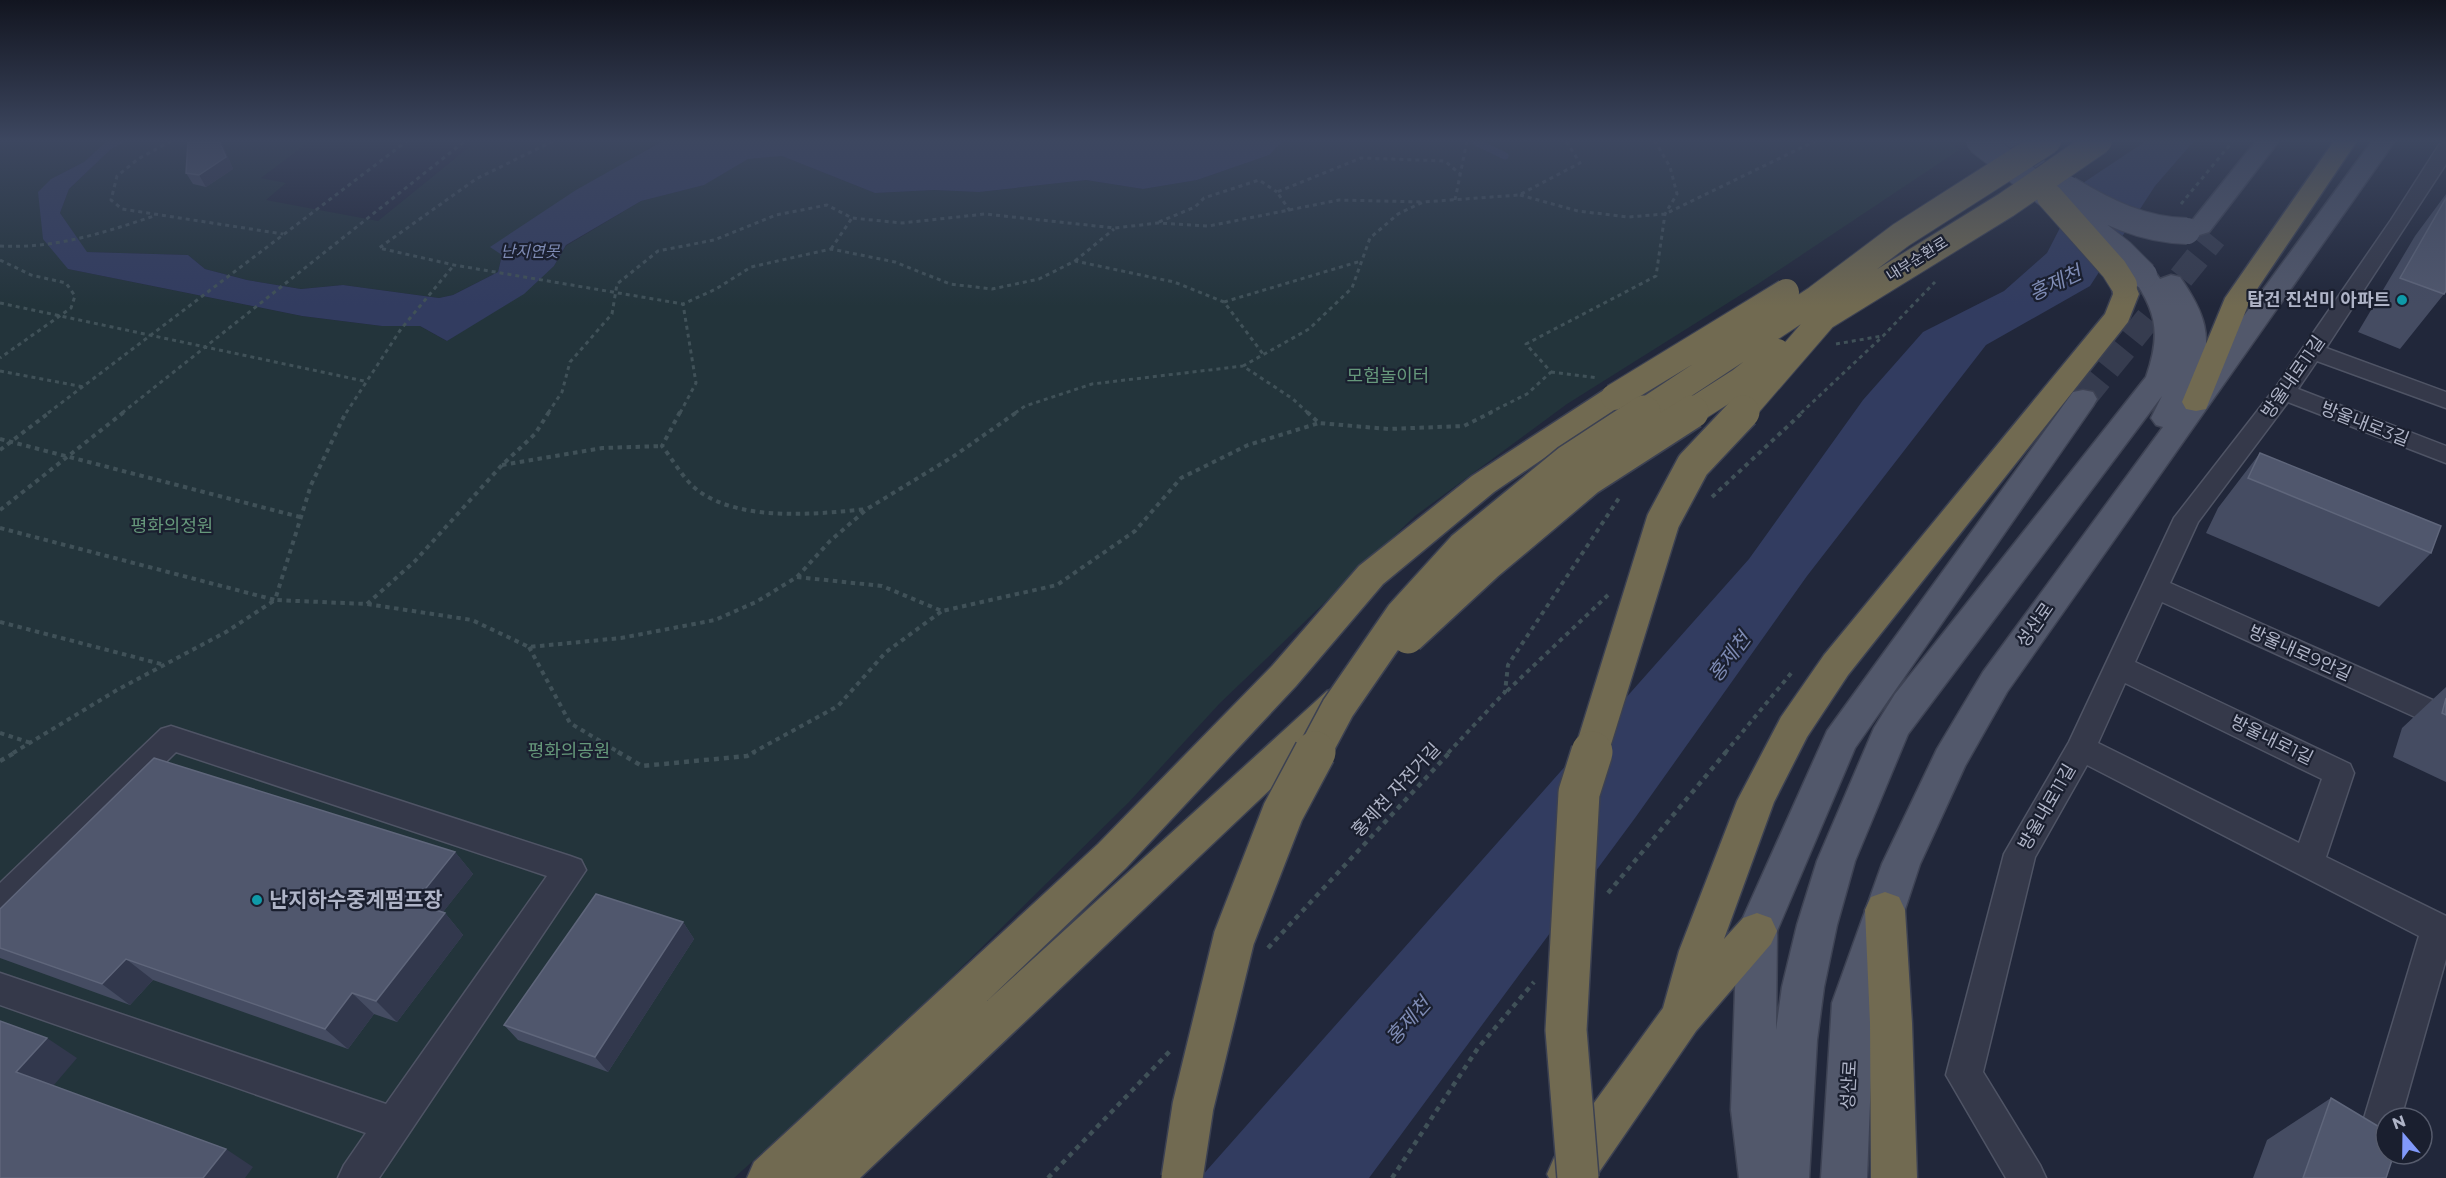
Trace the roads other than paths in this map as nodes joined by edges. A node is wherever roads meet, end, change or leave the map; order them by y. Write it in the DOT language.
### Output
graph roads {
  1 [pos="1963,196"];
  2 [pos="2019,196"];
  3 [pos="2059,196"];
  4 [pos="2064,196"];
  5 [pos="2069,196"];
  6 [pos="2225,196"];
  7 [pos="2246,196"];
  8 [pos="2308,196"];
  9 [pos="2344,196"];
  10 [pos="2424,196"];
  11 [pos="1901,236"];
  12 [pos="2214,237"];
  13 [pos="2143,276"];
  14 [pos="1825,316"];
  15 [pos="2313,351"];
  16 [pos="2284,392"];
  17 [pos="2084,399"];
  18 [pos="2446,400"];
  19 [pos="2196,402"];
  20 [pos="2446,455"];
  21 [pos="2131,496"];
  22 [pos="2155,588"];
  23 [pos="2118,667"];
  24 [pos="2446,719"];
  25 [pos="2081,748"];
  26 [pos="2308,863"];
  27 [pos="0,904"];
  28 [pos="1885,910"];
  29 [pos="1757,931"];
  30 [pos="2442,931"];
  31 [pos="0,989"];
  32 [pos="1682,1017"];
  33 [pos="394,1125"];
  34 [pos="357,1178"];
  35 [pos="770,1178"];
  36 [pos="827,1178"];
  37 [pos="1182,1178"];
  38 [pos="1568,1178"];
  39 [pos="1578,1178"];
  40 [pos="1762,1178"];
  41 [pos="1786,1178"];
  42 [pos="1844,1178"];
  43 [pos="1894,1178"];
  44 [pos="2027,1178"];
  45 [pos="2365,1178"];
  1 -- 11 [label="highway, 내부순환로, bridge"];
  2 -- 14 [label="highway, 내부순환로, bridge"];
  3 -- 13 [label="highway, bridge"];
  4 -- 13 [label="main road, bridge"];
  5 -- 6 [label="main road, bridge"];
  7 -- 12 [label="main road"];
  8 -- 19 [label="highway"];
  9 -- 19 [label="main road, 성산로"];
  10 -- 15 [label="street, 방울내로11길"];
  11 -- 35 [label="highway, bridge"];
  11 -- 37 [label="highway, bridge"];
  13 -- 21 [label="main road"];
  13 -- 32 [label="highway"];
  13 -- 41 [label="main road"];
  14 -- 36 [label="highway, bridge"];
  14 -- 39 [label="highway, bridge"];
  15 -- 16 [label="street, 방울내로11길"];
  15 -- 18 [label="street"];
  16 -- 20 [label="street, 방울내로3길"];
  16 -- 22 [label="street, 방울내로11길"];
  17 -- 29 [label="main road"];
  19 -- 21 [label="main road, 성산로"];
  21 -- 28 [label="main road, 성산로"];
  22 -- 23 [label="street, 방울내로11길"];
  22 -- 24 [label="street, 방울내로9안길"];
  23 -- 25 [label="street, 방울내로11길"];
  23 -- 26 [label="street, 방울내로1길"];
  25 -- 26 [label="street"];
  25 -- 44 [label="street, 방울내로11길"];
  26 -- 30 [label="street"];
  27 -- 33 [label="street"];
  28 -- 42 [label="main road, 성산로"];
  28 -- 43 [label="highway"];
  29 -- 32 [label="highway"];
  29 -- 40 [label="main road"];
  30 -- 45 [label="street"];
  31 -- 33 [label="street"];
  32 -- 38 [label="highway"];
  33 -- 34 [label="street"];
}
